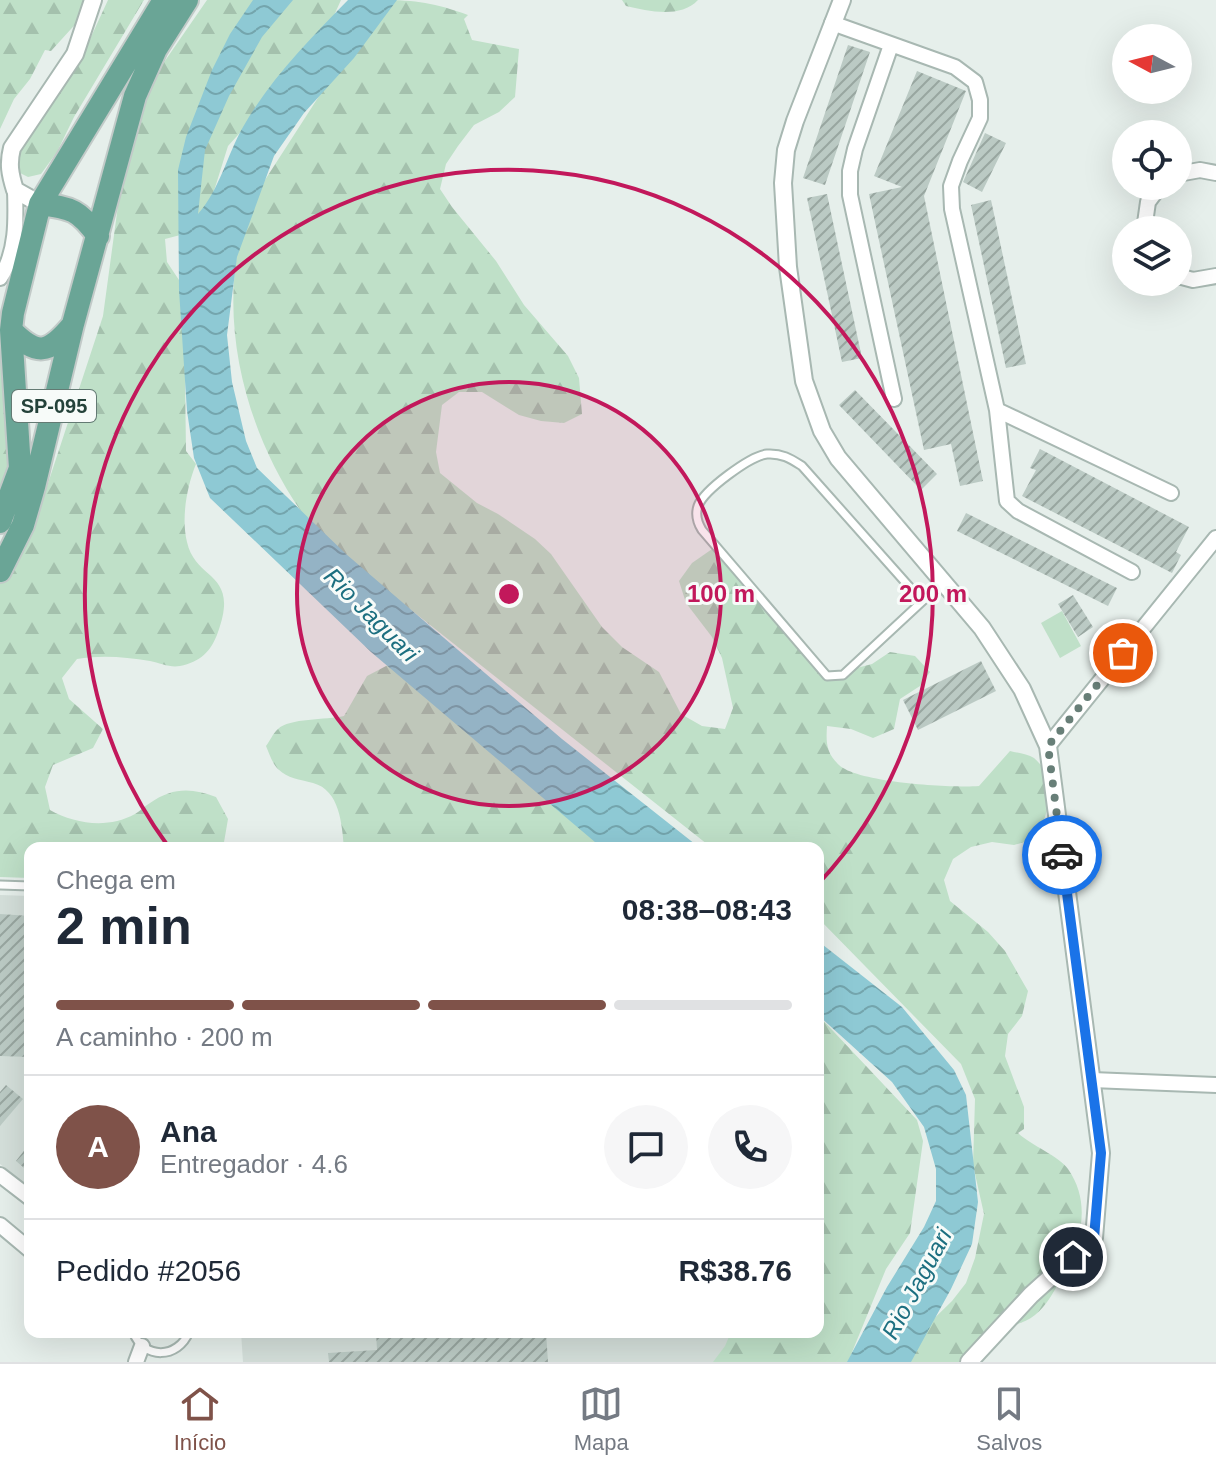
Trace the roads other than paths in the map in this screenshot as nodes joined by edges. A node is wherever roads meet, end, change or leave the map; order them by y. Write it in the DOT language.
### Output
graph roads {
  1 [pos="93,0"];
  2 [pos="164,0"];
  3 [pos="187,0"];
  4 [pos="842,0"];
  5 [pos="832,23"];
  6 [pos="891,45"];
  7 [pos="1192,171"];
  8 [pos="1216,173"];
  9 [pos="15,190"];
  10 [pos="40,204"];
  11 [pos="98,236"];
  12 [pos="1216,276"];
  13 [pos="10,278"];
  14 [pos="1192,280"];
  15 [pos="73,324"];
  16 [pos="11,330"];
  17 [pos="894,399"];
  18 [pos="997,410"];
  19 [pos="1171,493"];
  20 [pos="0,522"];
  21 [pos="1216,538"];
  22 [pos="0,571"];
  23 [pos="1132,572"];
  24 [pos="944,582"];
  25 [pos="922,601"];
  26 [pos="1048,746"];
  27 [pos="0,885"];
  28 [pos="24,886"];
  29 [pos="1092,1080"];
  30 [pos="1216,1085"];
  31 [pos="0,1175"];
  32 [pos="24,1193"];
  33 [pos="0,1225"];
  34 [pos="24,1245"];
  35 [pos="137,1338"];
  36 [pos="186,1338"];
  37 [pos="142,1346"];
  38 [pos="136,1362"];
  39 [pos="969,1362"];
  1 -- 9 [label="street"];
  2 -- 10 [label="main road, SP-095"];
  3 -- 11 [label="main road, SP-095"];
  4 -- 5 [label="street"];
  5 -- 6 [label="street"];
  5 -- 24 [label="street"];
  6 -- 17 [label="street"];
  6 -- 18 [label="street"];
  7 -- 8 [label="street"];
  9 -- 10 [label="street"];
  9 -- 13 [label="street"];
  10 -- 11 [label="main road"];
  10 -- 13 [label="main road, SP-095"];
  11 -- 15 [label="main road, SP-095"];
  12 -- 14 [label="street"];
  13 -- 16 [label="main road, SP-095"];
  15 -- 16 [label="main road"];
  15 -- 22 [label="main road, SP-095"];
  16 -- 20 [label="main road, SP-095"];
  18 -- 19 [label="street"];
  18 -- 23 [label="street"];
  21 -- 26 [label="street"];
  24 -- 25 [label="lane"];
  24 -- 26 [label="street"];
  25 -- 25 [label="lane"];
  26 -- 29 [label="street"];
  27 -- 28 [label="lane"];
  29 -- 30 [label="street"];
  29 -- 39 [label="street"];
  31 -- 32 [label="street"];
  33 -- 34 [label="street"];
  35 -- 37 [label="lane"];
  36 -- 37 [label="lane"];
  37 -- 38 [label="street"];
}
